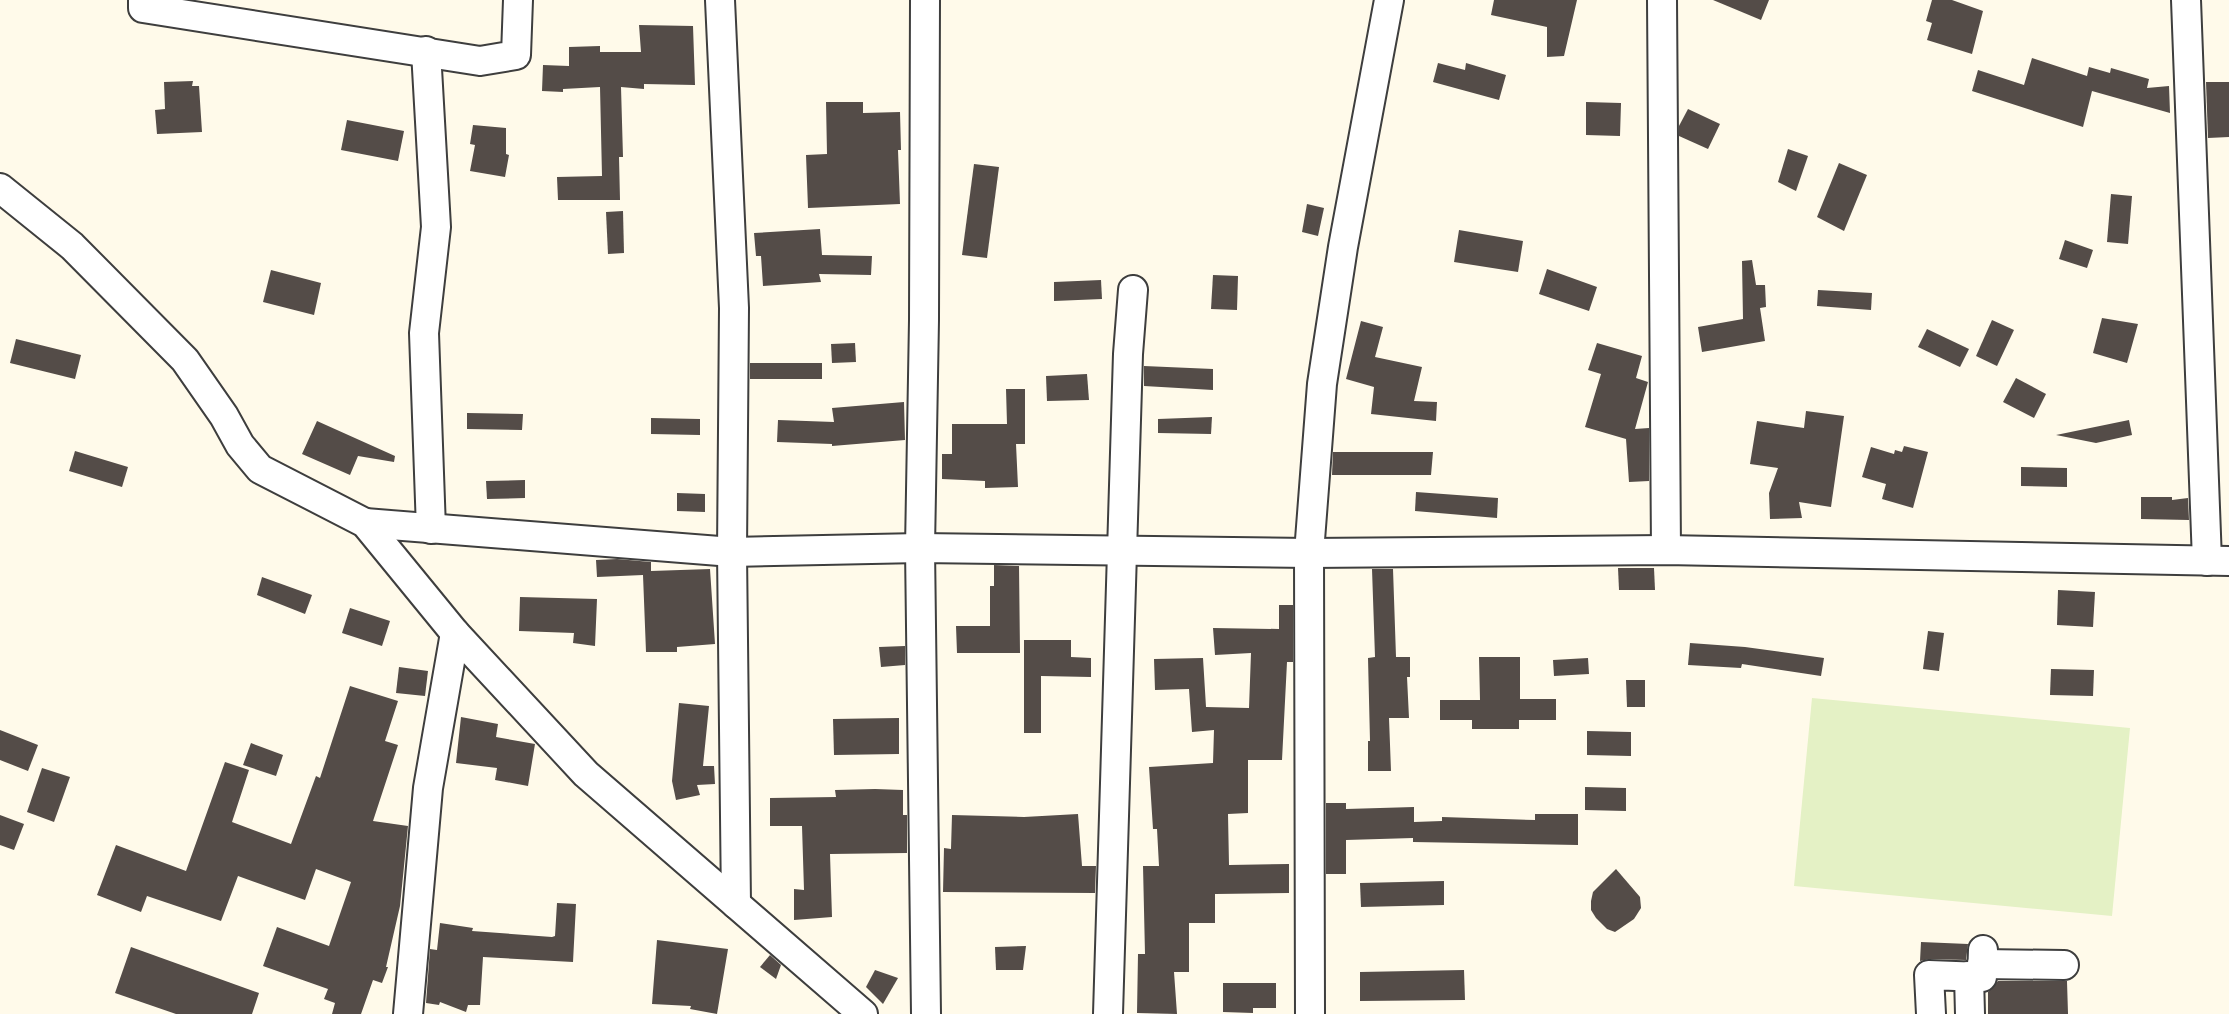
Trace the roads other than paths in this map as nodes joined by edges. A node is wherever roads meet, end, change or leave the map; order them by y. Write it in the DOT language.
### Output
graph roads {
  1 [pos="143,0"];
  2 [pos="518,0"];
  3 [pos="720,0"];
  4 [pos="925,0"];
  5 [pos="1389,0"];
  6 [pos="1662,0"];
  7 [pos="2186,0"];
  8 [pos="426,51"];
  9 [pos="0,188"];
  10 [pos="1133,291"];
  11 [pos="365,523"];
  12 [pos="431,529"];
  13 [pos="920,548"];
  14 [pos="1666,550"];
  15 [pos="732,552"];
  16 [pos="1124,553"];
  17 [pos="1309,553"];
  18 [pos="2218,561"];
  19 [pos="455,633"];
  20 [pos="736,904"];
  21 [pos="1978,964"];
  22 [pos="2064,966"];
  23 [pos="408,1014"];
  24 [pos="864,1014"];
  25 [pos="926,1014"];
  26 [pos="1108,1014"];
  27 [pos="1311,1014"];
  28 [pos="1931,1014"];
  29 [pos="1970,1014"];
  1 -- 8 [label="street"];
  2 -- 8 [label="street"];
  3 -- 15 [label="street"];
  4 -- 13 [label="street"];
  5 -- 17 [label="street"];
  6 -- 14 [label="street"];
  7 -- 18 [label="street"];
  8 -- 12 [label="street"];
  9 -- 11 [label="street"];
  10 -- 16 [label="street"];
  11 -- 12 [label="street"];
  11 -- 19 [label="street"];
  12 -- 15 [label="street"];
  13 -- 15 [label="street"];
  13 -- 16 [label="street"];
  13 -- 25 [label="street"];
  14 -- 17 [label="street"];
  14 -- 18 [label="street"];
  15 -- 20 [label="street"];
  16 -- 17 [label="street"];
  16 -- 26 [label="street"];
  17 -- 27 [label="street"];
  19 -- 20 [label="street"];
  19 -- 23 [label="street"];
  20 -- 24 [label="street"];
  21 -- 22 [label="street"];
  21 -- 28 [label="street"];
  21 -- 29 [label="street"];
}
